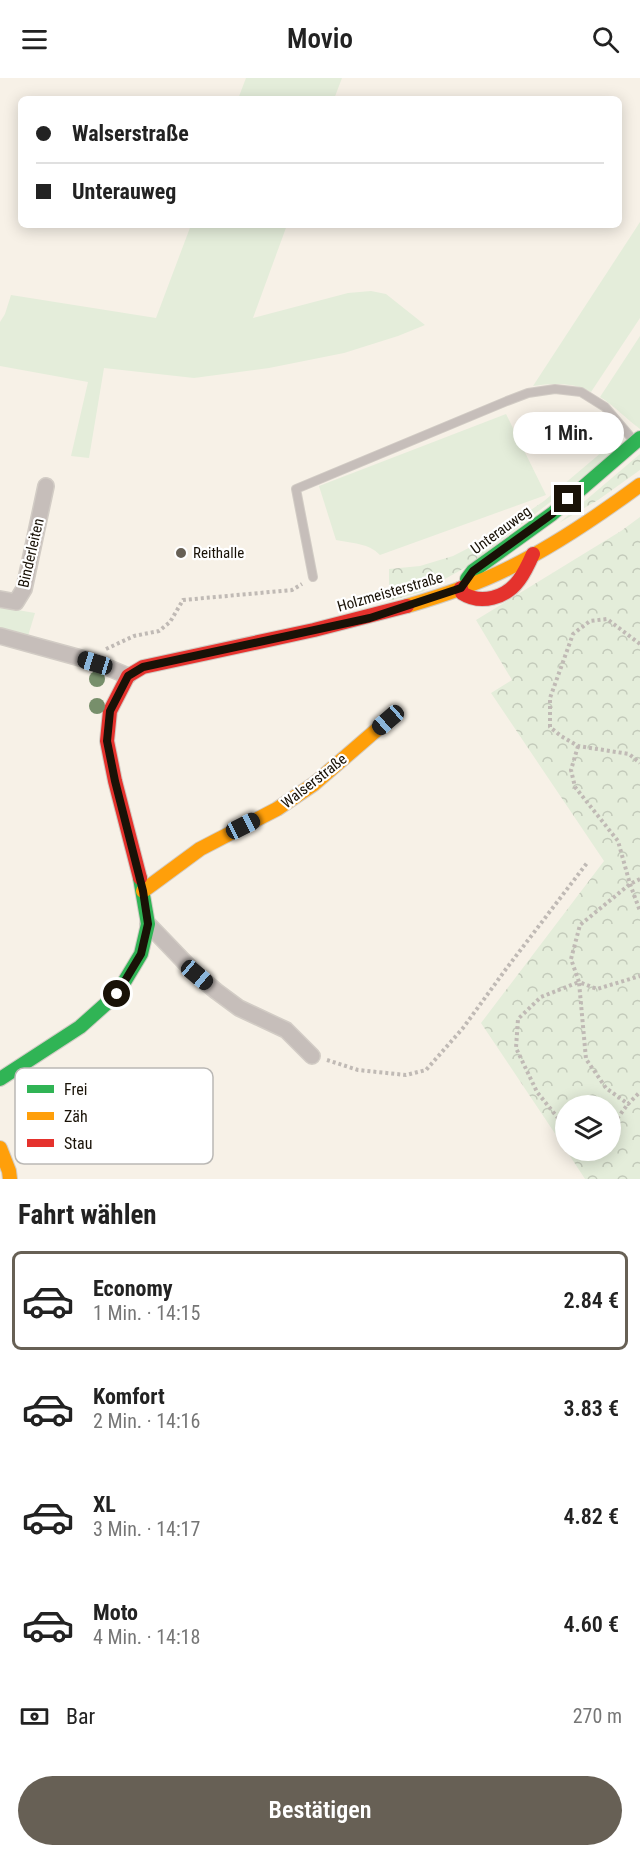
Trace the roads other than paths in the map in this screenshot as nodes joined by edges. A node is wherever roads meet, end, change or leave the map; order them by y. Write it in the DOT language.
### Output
graph roads {
  1 [pos="638,440"];
  2 [pos="640,485"];
  3 [pos="46,486"];
  4 [pos="533,554"];
  5 [pos="313,577"];
  6 [pos="461,588"];
  7 [pos="0,599"];
  8 [pos="0,636"];
  9 [pos="128,676"];
  10 [pos="388,720"];
  11 [pos="143,891"];
  12 [pos="148,924"];
  13 [pos="312,1056"];
  14 [pos="17,1068"];
  15 [pos="15,1069"];
  16 [pos="0,1079"];
  17 [pos="0,1148"];
  18 [pos="10,1179"];
  1 -- 5 [label="lane"];
  1 -- 6 [label="street, Unterauweg"];
  2 -- 4 [label="street, Holzmeisterstraße"];
  3 -- 7 [label="street, Binderleiten"];
  4 -- 6 [label="street, Holzmeisterstraße"];
  4 -- 6 [label="street"];
  6 -- 9 [label="street, Holzmeisterstraße"];
  8 -- 9 [label="street"];
  9 -- 11 [label="street"];
  10 -- 11 [label="street, Walserstraße"];
  11 -- 12 [label="street"];
  12 -- 13 [label="street"];
  12 -- 14 [label="street"];
  15 -- 16 [label="street"];
  17 -- 18 [label="street"];
}
